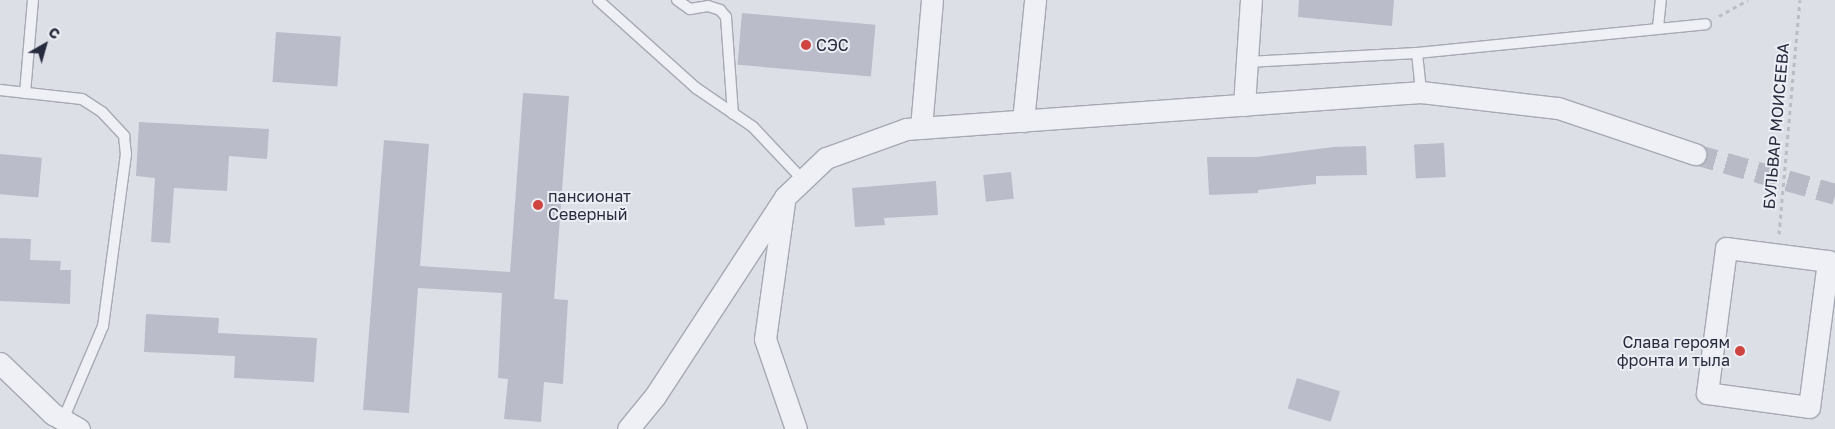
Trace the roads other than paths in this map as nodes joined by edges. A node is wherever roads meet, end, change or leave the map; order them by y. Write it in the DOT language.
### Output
graph roads {
  1 [pos="33,0"];
  2 [pos="598,0"];
  3 [pos="677,0"];
  4 [pos="932,0"];
  5 [pos="1035,0"];
  6 [pos="1251,0"];
  7 [pos="1662,0"];
  8 [pos="1706,24"];
  9 [pos="1658,27"];
  10 [pos="1417,52"];
  11 [pos="1247,62"];
  12 [pos="0,90"];
  13 [pos="1421,92"];
  14 [pos="25,93"];
  15 [pos="1244,105"];
  16 [pos="733,114"];
  17 [pos="1023,121"];
  18 [pos="921,128"];
  19 [pos="1695,154"];
  20 [pos="803,180"];
  21 [pos="785,197"];
  22 [pos="1777,254"];
  23 [pos="0,364"];
  24 [pos="71,424"];
  25 [pos="628,429"];
  26 [pos="796,429"];
  1 -- 14 [label="lane"];
  2 -- 16 [label="lane"];
  3 -- 16 [label="lane"];
  4 -- 18 [label="street"];
  5 -- 17 [label="street"];
  6 -- 11 [label="street"];
  7 -- 9 [label="lane"];
  8 -- 9 [label="lane"];
  9 -- 10 [label="lane"];
  10 -- 11 [label="lane"];
  10 -- 13 [label="lane"];
  11 -- 15 [label="street"];
  12 -- 14 [label="lane"];
  13 -- 15 [label="street"];
  13 -- 19 [label="street"];
  14 -- 24 [label="lane"];
  15 -- 17 [label="street"];
  16 -- 20 [label="lane"];
  17 -- 18 [label="street"];
  18 -- 20 [label="street"];
  20 -- 21 [label="street"];
  21 -- 25 [label="street"];
  21 -- 26 [label="street"];
  22 -- 22 [label="street"];
  23 -- 24 [label="street"];
}
